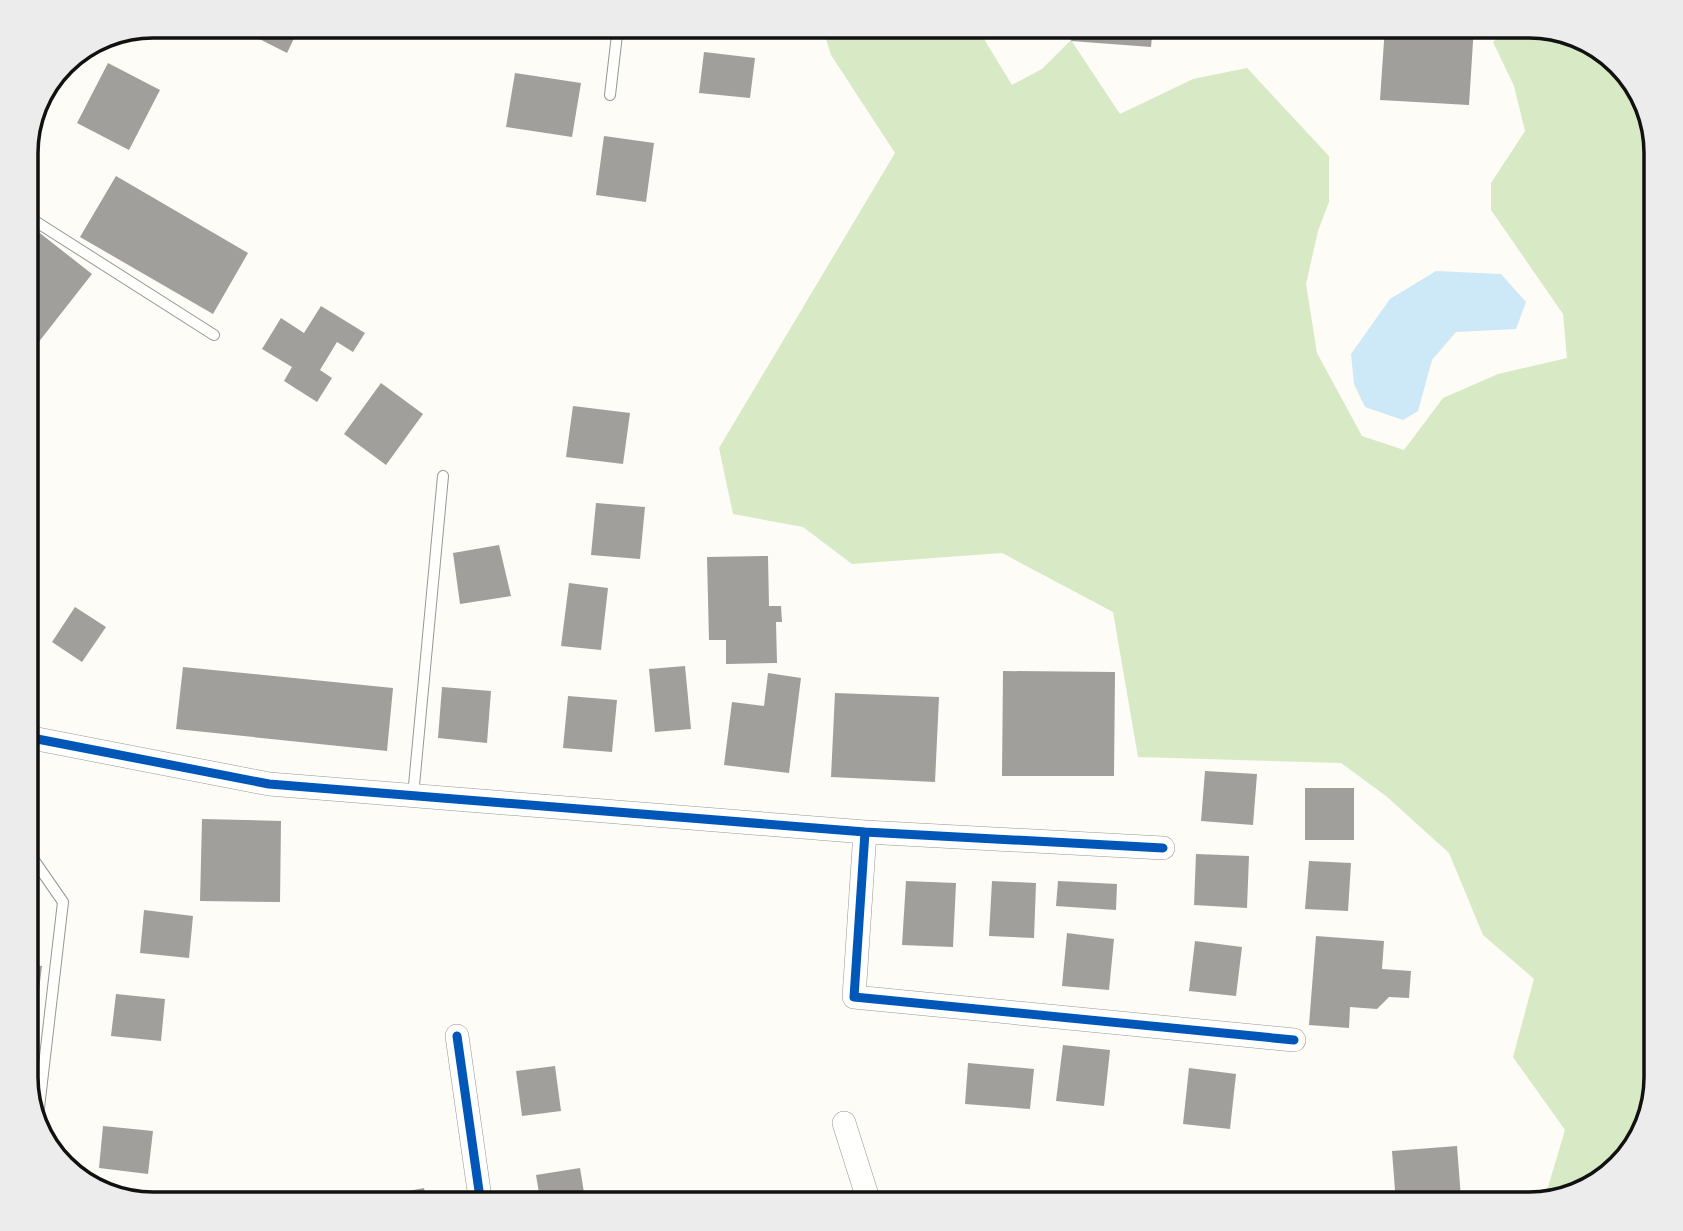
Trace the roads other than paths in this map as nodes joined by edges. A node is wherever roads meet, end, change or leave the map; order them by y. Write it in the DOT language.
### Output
graph roads {
  1 [pos="617,38"];
  2 [pos="610,94"];
  3 [pos="39,224"];
  4 [pos="214,335"];
  5 [pos="443,476"];
  6 [pos="39,739"];
  7 [pos="413,796"];
  8 [pos="865,832"];
  9 [pos="1163,848"];
  10 [pos="39,867"];
  11 [pos="457,1036"];
  12 [pos="1294,1041"];
  13 [pos="40,1096"];
  14 [pos="844,1123"];
  15 [pos="479,1192"];
  16 [pos="866,1192"];
  1 -- 2 [label="lane"];
  3 -- 4 [label="lane"];
  5 -- 7 [label="lane"];
  6 -- 7 [label="street"];
  7 -- 8 [label="street"];
  8 -- 9 [label="street"];
  8 -- 12 [label="street"];
  10 -- 13 [label="lane"];
  11 -- 15 [label="street"];
  14 -- 16 [label="street"];
}
